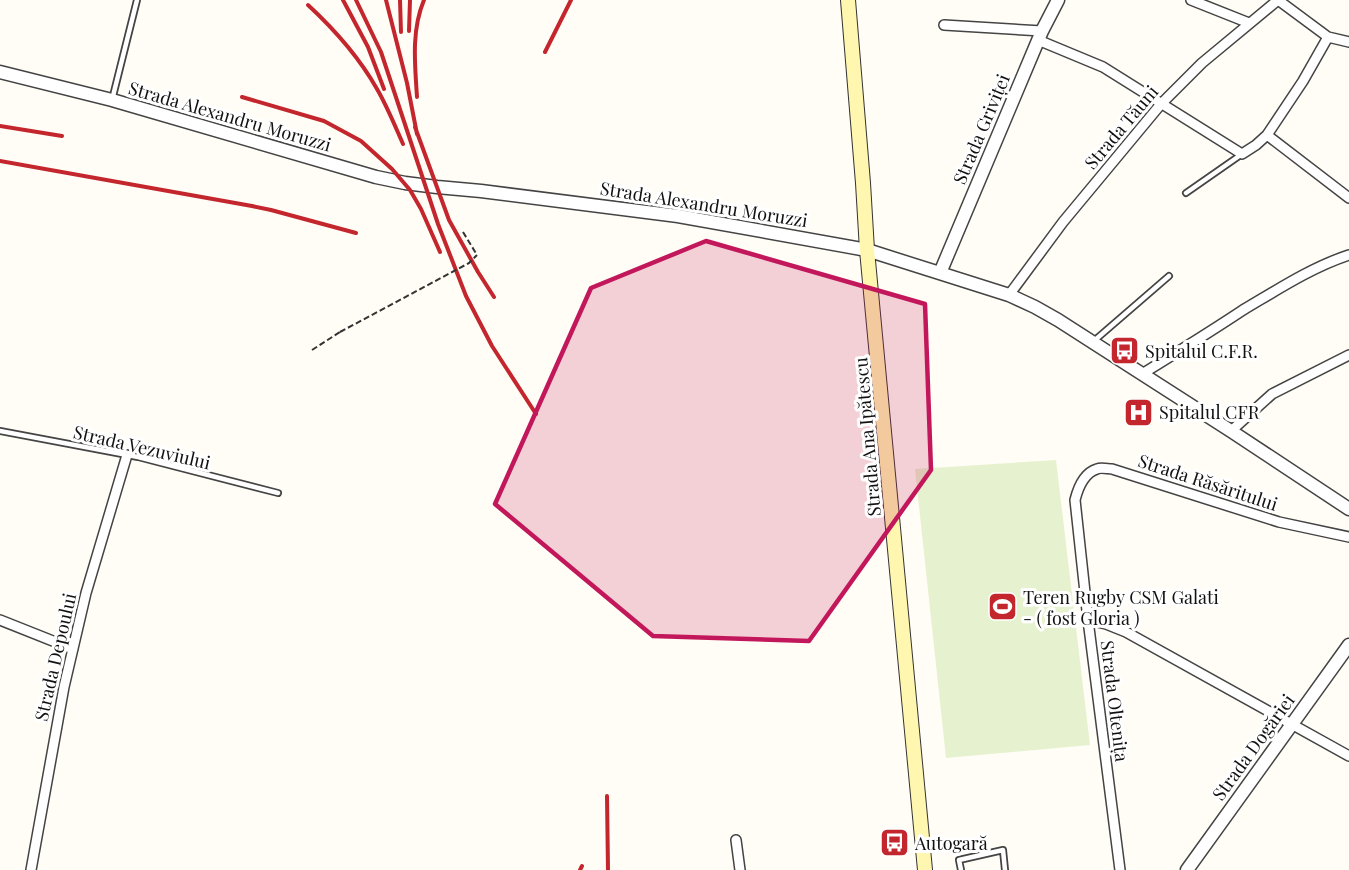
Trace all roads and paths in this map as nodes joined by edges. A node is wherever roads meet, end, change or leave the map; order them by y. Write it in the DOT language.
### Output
graph roads {
  1 [pos="137,0"];
  2 [pos="848,0"];
  3 [pos="1058,0"];
  4 [pos="1278,0"];
  5 [pos="1195,1"];
  6 [pos="1249,23"];
  7 [pos="944,25"];
  8 [pos="1040,35"];
  9 [pos="1328,37"];
  10 [pos="1349,42"];
  11 [pos="0,72"];
  12 [pos="112,99"];
  13 [pos="1161,104"];
  14 [pos="1267,135"];
  15 [pos="1242,154"];
  16 [pos="1186,193"];
  17 [pos="1349,198"];
  18 [pos="463,232"];
  19 [pos="867,250"];
  20 [pos="1349,255"];
  21 [pos="939,273"];
  22 [pos="1169,276"];
  23 [pos="1010,295"];
  24 [pos="1093,342"];
  25 [pos="312,350"];
  26 [pos="1349,355"];
  27 [pos="1142,374"];
  28 [pos="0,431"];
  29 [pos="1231,431"];
  30 [pos="127,455"];
  31 [pos="278,493"];
  32 [pos="1074,500"];
  33 [pos="1349,509"];
  34 [pos="1349,537"];
  35 [pos="0,620"];
  36 [pos="1088,620"];
  37 [pos="1349,645"];
  38 [pos="73,650"];
  39 [pos="1292,724"];
  40 [pos="1349,756"];
  41 [pos="736,840"];
  42 [pos="31,870"];
  43 [pos="740,870"];
  44 [pos="925,870"];
  45 [pos="961,870"];
  46 [pos="1005,870"];
  47 [pos="1120,870"];
  48 [pos="1187,870"];
  1 -- 12 [label="lane"];
  2 -- 19 [label="main road, Strada Ana Ipătescu"];
  3 -- 8 [label="street, Strada Griviței"];
  4 -- 6 [label="street, Strada Tăuni"];
  4 -- 9 [label="street"];
  5 -- 6 [label="street"];
  6 -- 13 [label="street, Strada Tăuni"];
  7 -- 8 [label="street"];
  8 -- 13 [label="street"];
  8 -- 21 [label="street, Strada Griviței"];
  9 -- 10 [label="street"];
  9 -- 14 [label="street"];
  11 -- 12 [label="street, Strada Alexandru Moruzzi"];
  12 -- 19 [label="street, Strada Alexandru Moruzzi"];
  13 -- 15 [label="street"];
  13 -- 23 [label="street, Strada Tăuni"];
  14 -- 15 [label="street"];
  14 -- 17 [label="street"];
  15 -- 16 [label="lane"];
  18 -- 25 [label="path, bridge"];
  19 -- 21 [label="street, Strada Alexandru Moruzzi"];
  19 -- 44 [label="main road, Strada Ana Ipătescu"];
  20 -- 27 [label="street"];
  21 -- 23 [label="street, Strada Alexandru Moruzzi"];
  22 -- 24 [label="lane"];
  23 -- 24 [label="street, Strada Alexandru Moruzzi"];
  24 -- 27 [label="street, Strada Alexandru Moruzzi"];
  26 -- 29 [label="street"];
  27 -- 29 [label="street, Strada Alexandru Moruzzi"];
  28 -- 30 [label="lane, Strada Vezuviului"];
  29 -- 33 [label="street, Strada Alexandru Moruzzi"];
  30 -- 31 [label="lane, Strada Vezuviului"];
  30 -- 38 [label="street, Strada Depoului"];
  32 -- 34 [label="street, Strada Răsăritului"];
  32 -- 36 [label="street, Strada Oltenița"];
  35 -- 38 [label="street"];
  36 -- 39 [label="street"];
  36 -- 47 [label="street, Strada Oltenița"];
  37 -- 39 [label="street, Strada Dogăriei"];
  38 -- 42 [label="street, Strada Depoului"];
  39 -- 40 [label="street"];
  39 -- 48 [label="street, Strada Dogăriei"];
  41 -- 43 [label="street"];
  45 -- 46 [label="lane"];
}
